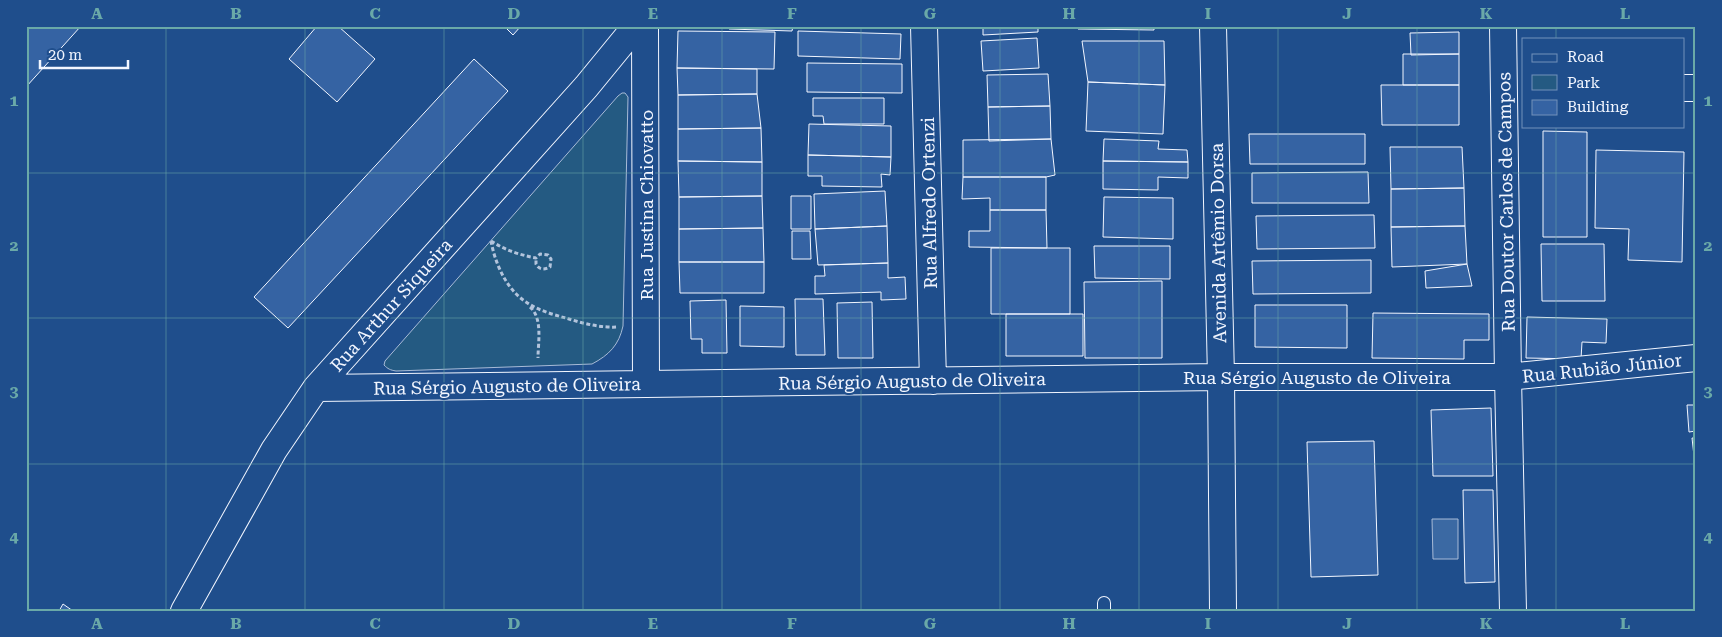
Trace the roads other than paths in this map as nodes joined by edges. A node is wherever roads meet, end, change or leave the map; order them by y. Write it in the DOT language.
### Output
graph roads {
  1 [pos="636,26"];
  2 [pos="645,26"];
  3 [pos="924,26"];
  4 [pos="1214,26"];
  5 [pos="1503,26"];
  6 [pos="1514,83"];
  7 [pos="1696,358"];
  8 [pos="1222,377"];
  9 [pos="1508,377"];
  10 [pos="933,380"];
  11 [pos="646,384"];
  12 [pos="316,388"];
  13 [pos="184,611"];
  14 [pos="1223,611"];
  15 [pos="1513,611"];
  1 -- 12 [label="street, Rua Arthur Siqueira"];
  2 -- 11 [label="street, Rua Justina Chiovatto"];
  3 -- 10 [label="street, Rua Alfredo Ortenzi"];
  4 -- 8 [label="street, Avenida Artêmio Dorsa"];
  5 -- 6 [label="street, Rua Doutor Carlos de Campos"];
  6 -- 9 [label="street, Rua Doutor Carlos de Campos"];
  7 -- 9 [label="street, Rua Rubião Júnior"];
  8 -- 9 [label="street, Rua Sérgio Augusto de Oliveira"];
  8 -- 10 [label="street, Rua Sérgio Augusto de Oliveira"];
  8 -- 14 [label="street, Avenida Artêmio Dorsa"];
  9 -- 15 [label="street, Rua Doutor Carlos de Campos"];
  10 -- 11 [label="street, Rua Sérgio Augusto de Oliveira"];
  11 -- 12 [label="street, Rua Sérgio Augusto de Oliveira"];
  12 -- 13 [label="street, Rua Arthur Siqueira"];
}
